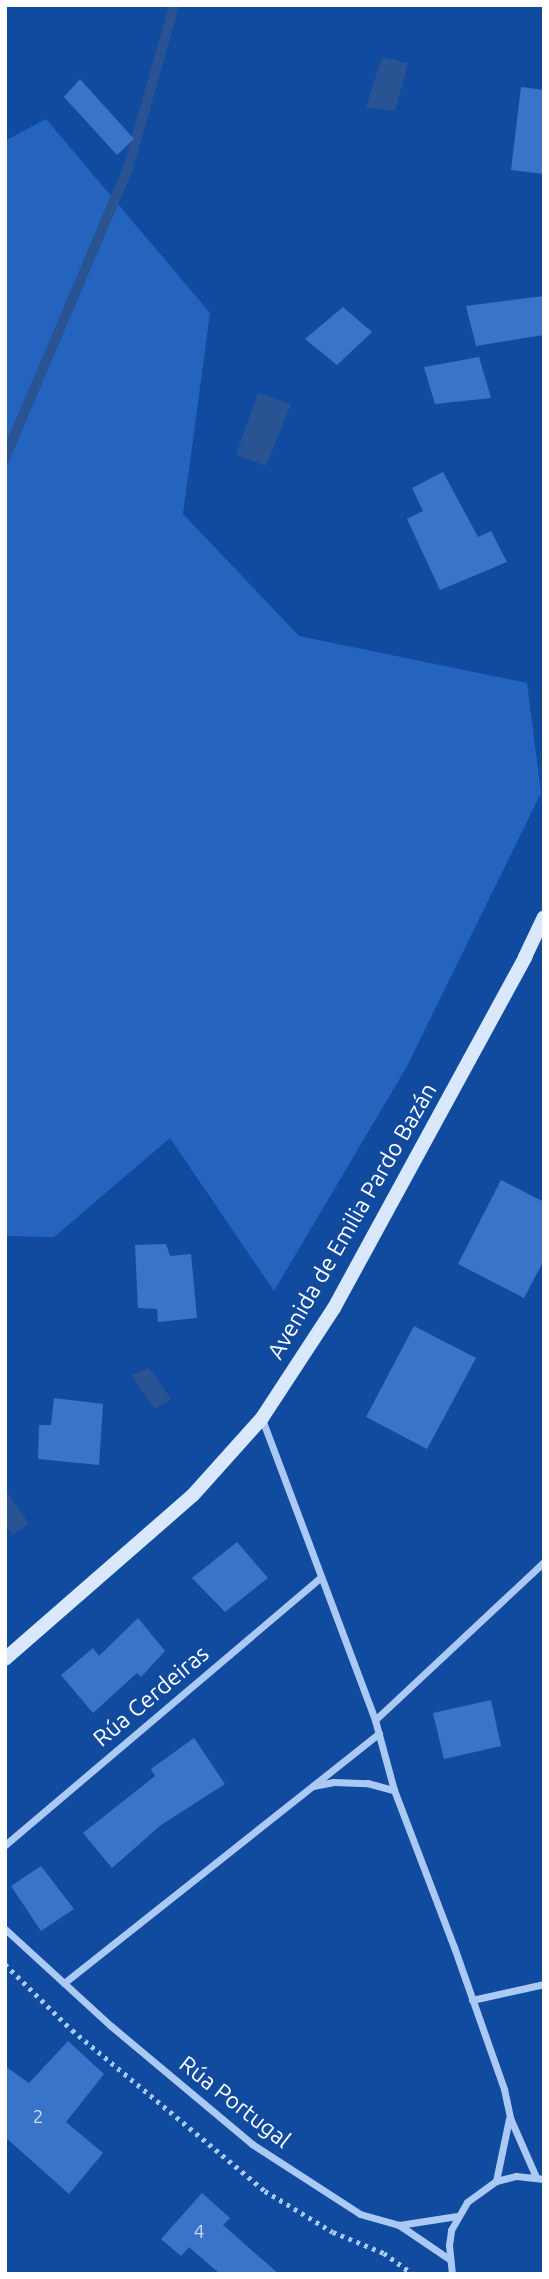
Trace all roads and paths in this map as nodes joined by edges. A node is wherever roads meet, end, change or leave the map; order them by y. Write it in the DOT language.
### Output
graph roads {
  1 [pos="544,917"];
  2 [pos="262,1418"];
  3 [pos="544,1562"];
  4 [pos="321,1577"];
  5 [pos="5,1659"];
  6 [pos="375,1720"];
  7 [pos="379,1733"];
  8 [pos="309,1787"];
  9 [pos="394,1790"];
  10 [pos="5,1844"];
  11 [pos="5,1929"];
  12 [pos="64,1983"];
  13 [pos="544,1984"];
  14 [pos="472,2000"];
  15 [pos="510,2118"];
  16 [pos="540,2178"];
  17 [pos="496,2181"];
  18 [pos="457,2216"];
  19 [pos="399,2225"];
  20 [pos="449,2259"];
  21 [pos="452,2274"];
  1 -- 2 [label="street, Avenida de Emilia Pardo Bazán"];
  2 -- 4 [label="street"];
  2 -- 5 [label="street, Avenida de Emilia Pardo Bazán"];
  3 -- 6 [label="street"];
  4 -- 6 [label="street"];
  4 -- 10 [label="street, Rúa Cerdeiras"];
  6 -- 7 [label="street"];
  7 -- 8 [label="street"];
  7 -- 9 [label="street"];
  8 -- 9 [label="street"];
  8 -- 12 [label="street"];
  9 -- 14 [label="street"];
  11 -- 12 [label="street, Rúa Portugal"];
  12 -- 19 [label="street, Rúa Portugal"];
  13 -- 14 [label="street"];
  14 -- 15 [label="street"];
  15 -- 16 [label="street"];
  15 -- 17 [label="street"];
  16 -- 17 [label="street"];
  17 -- 18 [label="street"];
  18 -- 19 [label="street, Rúa Portugal"];
  18 -- 20 [label="street"];
  19 -- 20 [label="street, Rúa Portugal"];
  20 -- 21 [label="street"];
}
